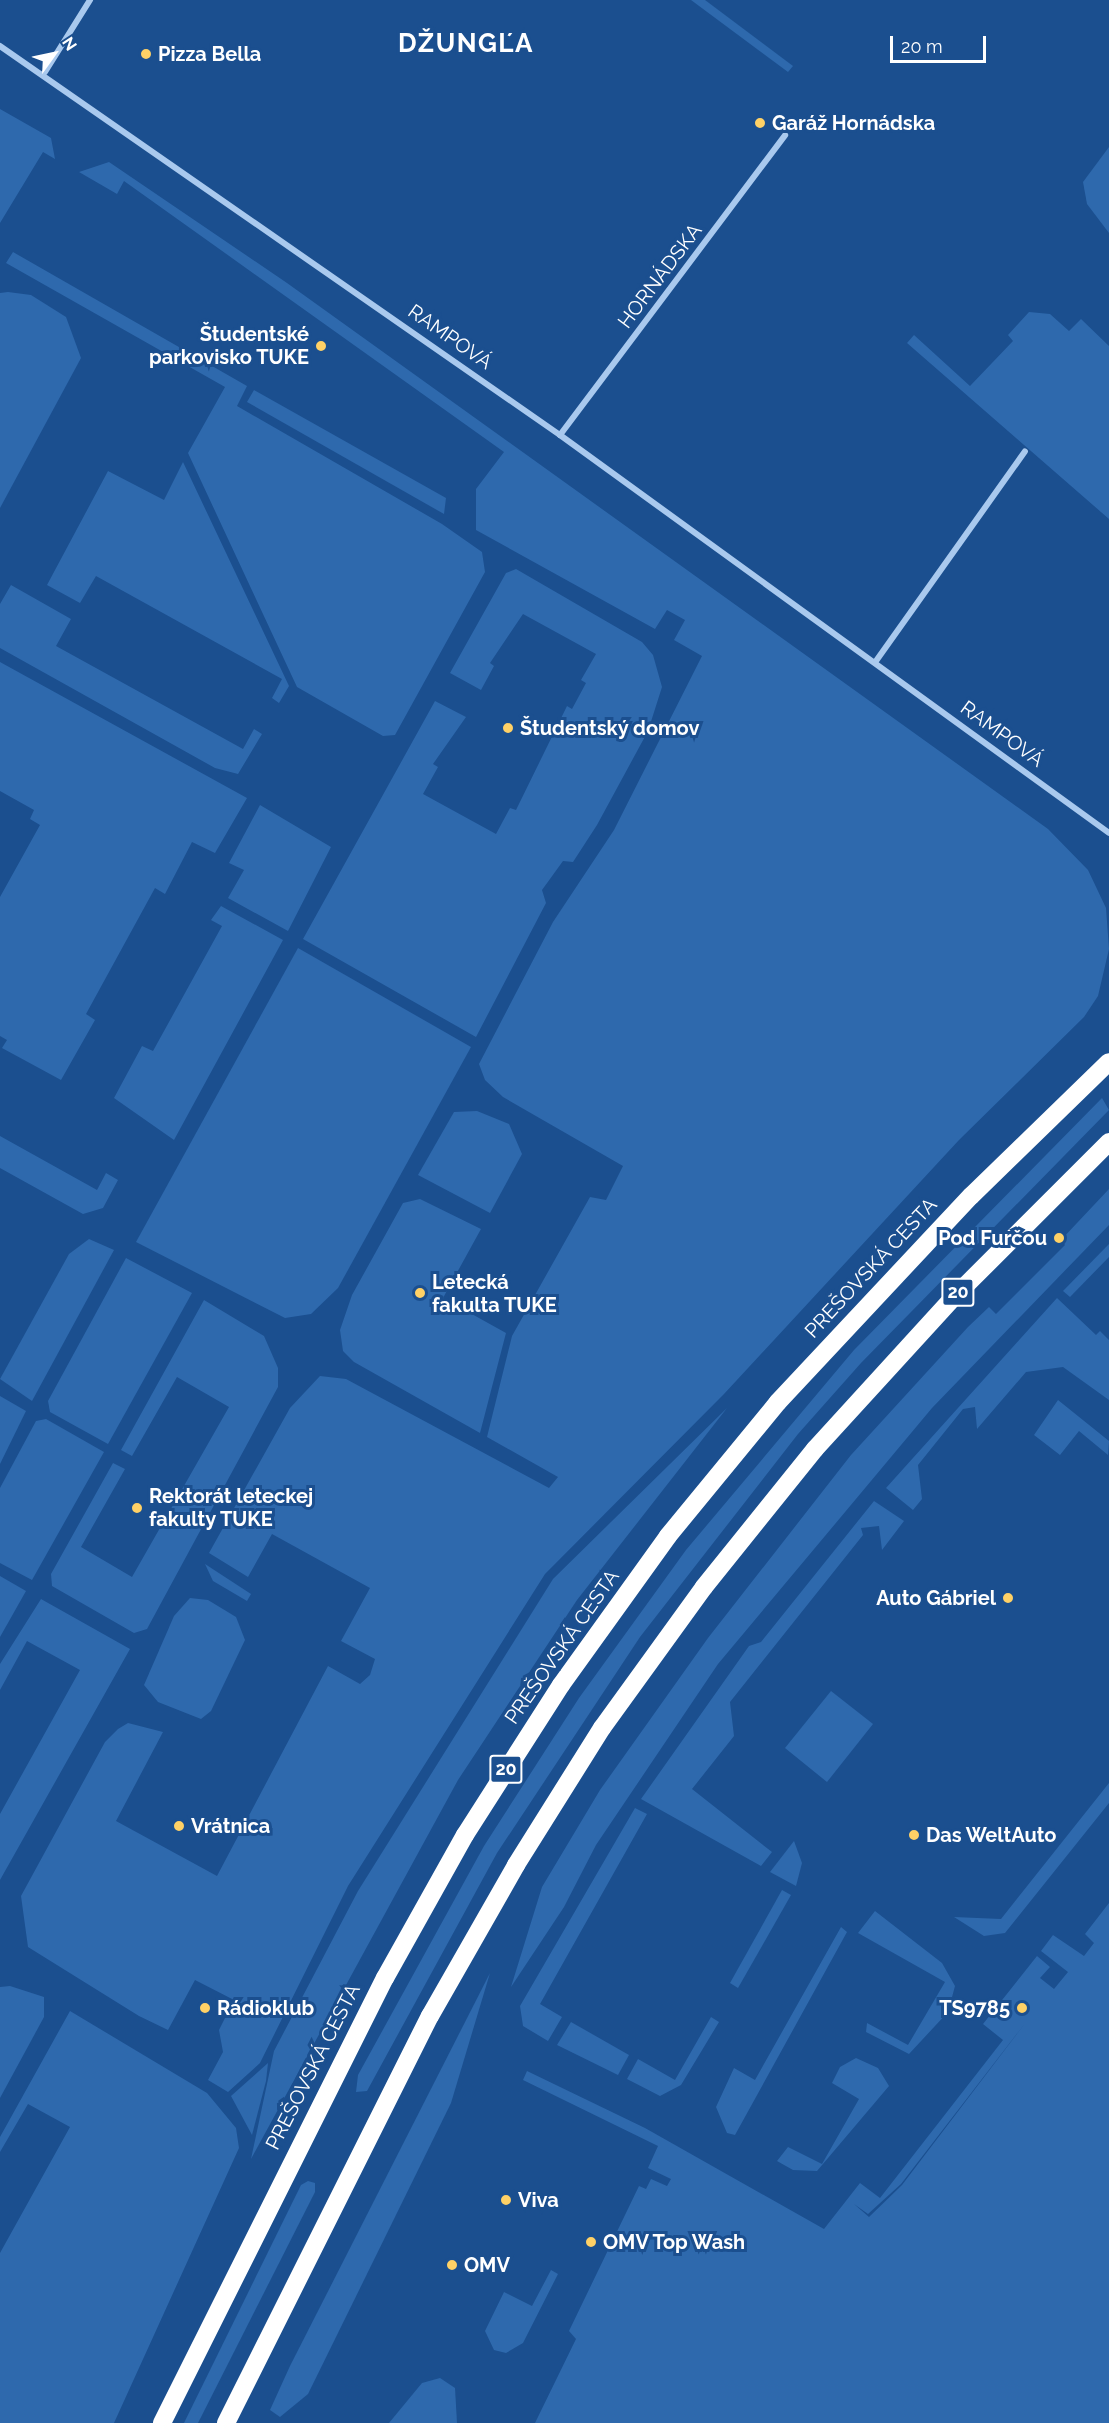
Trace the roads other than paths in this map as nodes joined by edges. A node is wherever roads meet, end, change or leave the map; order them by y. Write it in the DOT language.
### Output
graph roads {
  1 [pos="90,0"];
  2 [pos="0,46"];
  3 [pos="45,72"];
  4 [pos="785,135"];
  5 [pos="560,435"];
  6 [pos="1024,451"];
  7 [pos="876,661"];
  8 [pos="1109,833"];
  9 [pos="1109,1062"];
  10 [pos="1109,1142"];
  11 [pos="162,2423"];
  12 [pos="226,2423"];
  1 -- 3 [label="street"];
  2 -- 3 [label="street, RAMPOVÁ"];
  3 -- 5 [label="street, RAMPOVÁ"];
  4 -- 5 [label="street, HORNÁDSKA"];
  5 -- 7 [label="street, RAMPOVÁ"];
  6 -- 7 [label="street"];
  7 -- 8 [label="street, RAMPOVÁ"];
  9 -- 11 [label="highway, PREŠOVSKÁ CESTA / 20"];
  10 -- 12 [label="highway, 20"];
}
